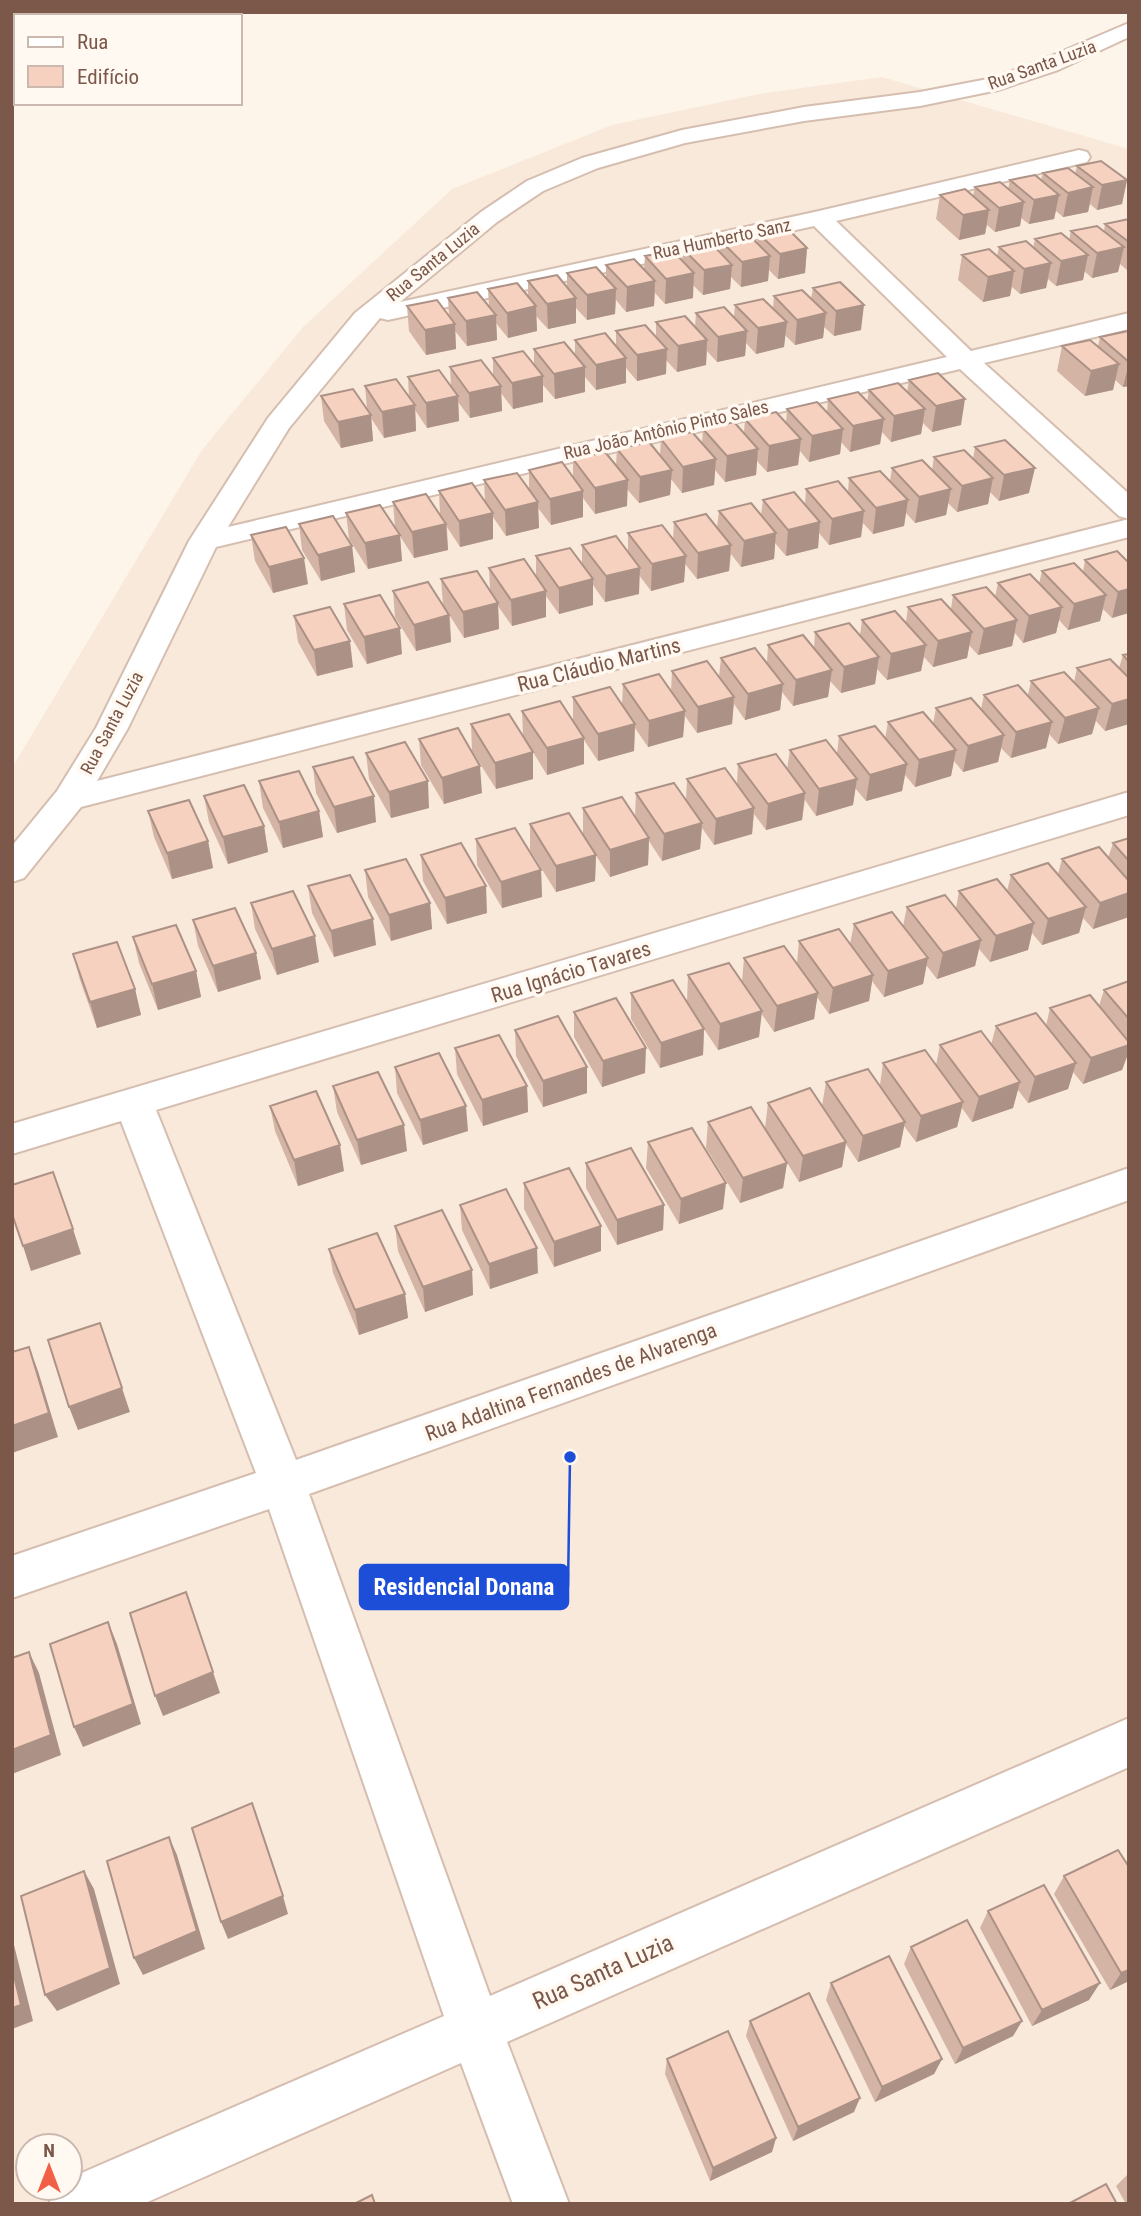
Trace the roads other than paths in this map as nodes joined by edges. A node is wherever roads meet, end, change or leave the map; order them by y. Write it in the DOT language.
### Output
graph roads {
  1 [pos="1129,29"];
  2 [pos="1079,157"];
  3 [pos="819,218"];
  4 [pos="364,318"];
  5 [pos="1129,321"];
  6 [pos="964,359"];
  7 [pos="1129,510"];
  8 [pos="1129,528"];
  9 [pos="204,541"];
  10 [pos="69,799"];
  11 [pos="1129,803"];
  12 [pos="12,870"];
  13 [pos="134,1104"];
  14 [pos="12,1139"];
  15 [pos="1129,1184"];
  16 [pos="283,1484"];
  17 [pos="12,1577"];
  18 [pos="1129,1742"];
  19 [pos="475,2028"];
  20 [pos="77,2204"];
  21 [pos="541,2204"];
  1 -- 4 [label="street, Rua Santa Luzia"];
  2 -- 3 [label="street, Rua Humberto Sanz"];
  3 -- 4 [label="street, Rua Humberto Sanz"];
  3 -- 6 [label="street"];
  4 -- 9 [label="street, Rua Santa Luzia"];
  5 -- 6 [label="street, Rua João Antônio Pinto Sales"];
  6 -- 7 [label="street"];
  6 -- 9 [label="street, Rua João Antônio Pinto Sales"];
  8 -- 10 [label="street, Rua Cláudio Martins"];
  9 -- 10 [label="street, Rua Santa Luzia"];
  10 -- 12 [label="street, Rua Santa Luzia"];
  11 -- 13 [label="street, Rua Ignácio Tavares"];
  13 -- 14 [label="street, Rua Ignácio Tavares"];
  13 -- 16 [label="street"];
  15 -- 16 [label="street, Rua Adaltina Fernandes de Alvarenga"];
  16 -- 17 [label="street, Rua Adaltina Fernandes de Alvarenga"];
  16 -- 19 [label="street"];
  18 -- 19 [label="street, Rua Santa Luzia"];
  19 -- 20 [label="street, Rua Santa Luzia"];
  19 -- 21 [label="street"];
}
